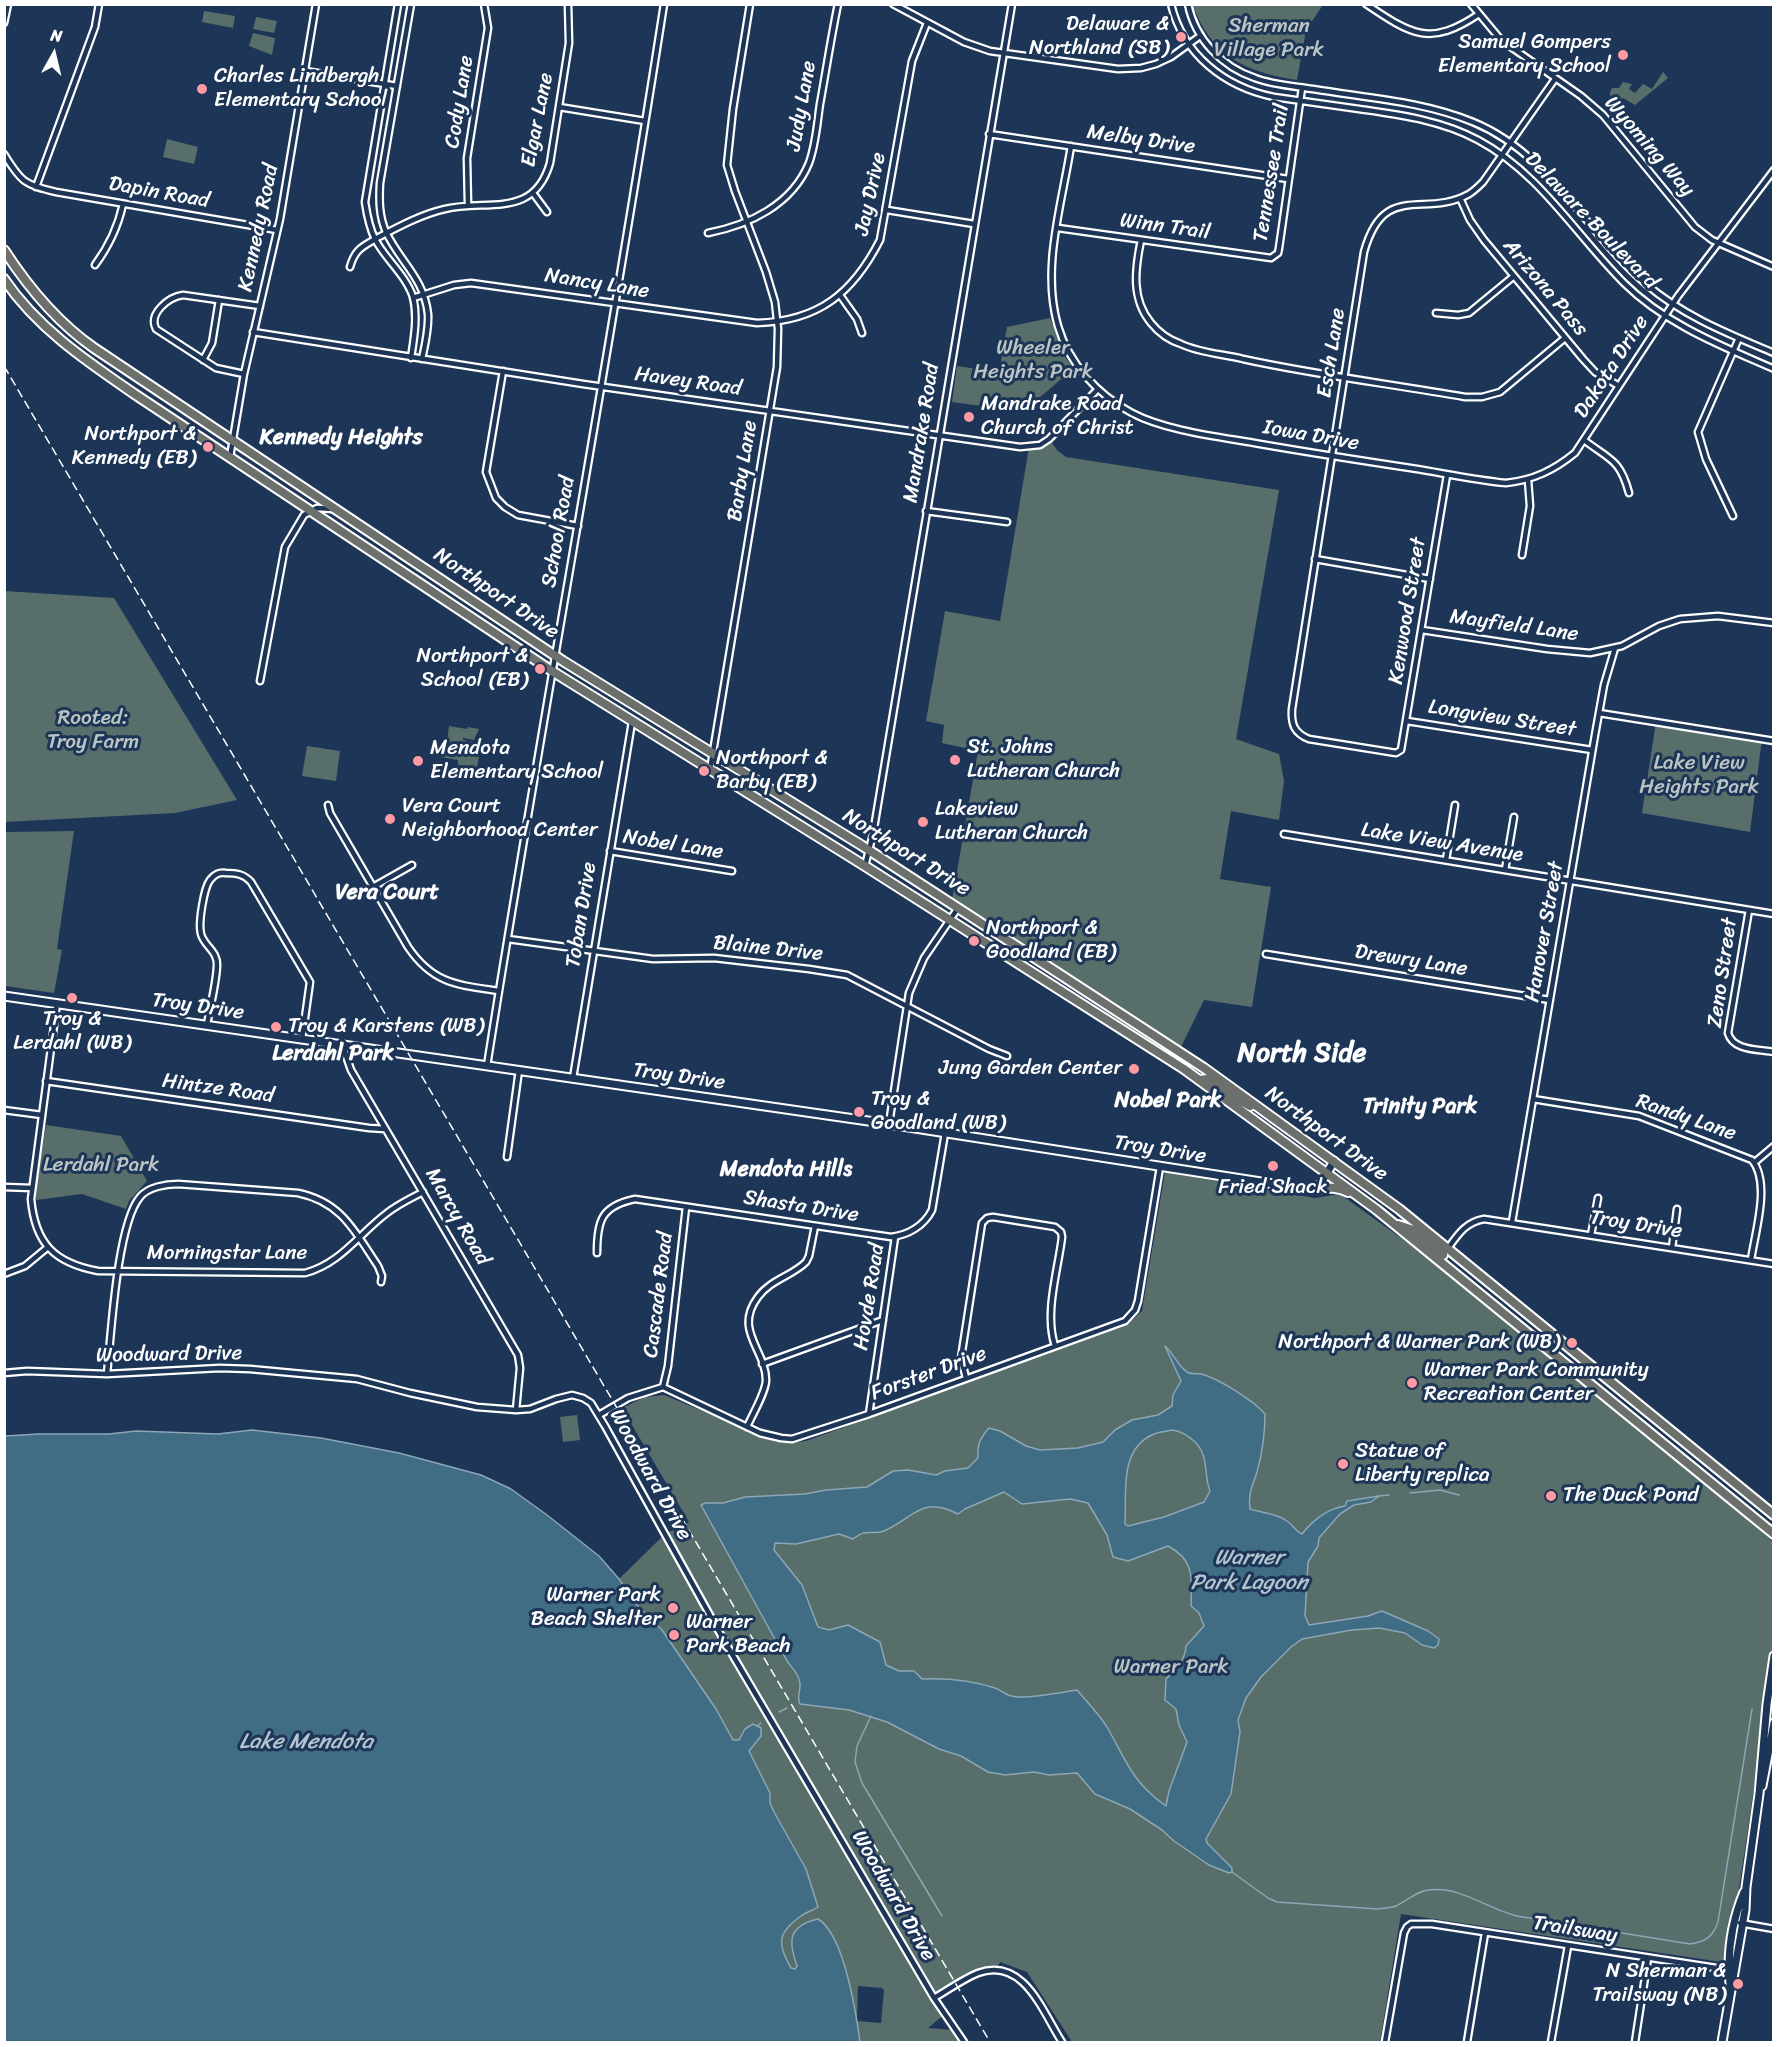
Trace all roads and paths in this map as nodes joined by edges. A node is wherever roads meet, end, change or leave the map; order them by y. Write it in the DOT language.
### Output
graph roads {
  1 [pos="8,4"];
  2 [pos="99,4"];
  3 [pos="316,4"];
  4 [pos="398,4"];
  5 [pos="411,4"];
  6 [pos="484,4"];
  7 [pos="568,4"];
  8 [pos="664,4"];
  9 [pos="750,4"];
  10 [pos="838,4"];
  11 [pos="893,4"];
  12 [pos="1012,4"];
  13 [pos="1171,4"];
  14 [pos="1188,4"];
  15 [pos="1366,4"];
  16 [pos="1471,4"];
  17 [pos="1479,14"];
  18 [pos="4,23"];
  19 [pos="927,23"];
  20 [pos="1200,36"];
  21 [pos="1190,45"];
  22 [pos="1003,53"];
  23 [pos="305,71"];
  24 [pos="1555,79"];
  25 [pos="385,84"];
  26 [pos="397,86"];
  27 [pos="1302,88"];
  28 [pos="1300,101"];
  29 [pos="558,107"];
  30 [pos="645,121"];
  31 [pos="989,134"];
  32 [pos="1510,142"];
  33 [pos="1071,146"];
  34 [pos="4,154"];
  35 [pos="1502,155"];
  36 [pos="1773,170"];
  37 [pos="1771,177"];
  38 [pos="1288,178"];
  39 [pos="36,187"];
  40 [pos="533,193"];
  41 [pos="1460,198"];
  42 [pos="123,204"];
  43 [pos="468,205"];
  44 [pos="887,210"];
  45 [pos="548,212"];
  46 [pos="747,221"];
  47 [pos="974,224"];
  48 [pos="1058,228"];
  49 [pos="277,230"];
  50 [pos="387,233"];
  51 [pos="708,233"];
  52 [pos="375,240"];
  53 [pos="1141,240"];
  54 [pos="1719,243"];
  55 [pos="4,250"];
  56 [pos="1268,259"];
  57 [pos="4,261"];
  58 [pos="95,265"];
  59 [pos="350,267"];
  60 [pos="1773,267"];
  61 [pos="1514,276"];
  62 [pos="4,279"];
  63 [pos="25,281"];
  64 [pos="423,294"];
  65 [pos="840,295"];
  66 [pos="413,298"];
  67 [pos="219,300"];
  68 [pos="615,303"];
  69 [pos="1672,305"];
  70 [pos="260,306"];
  71 [pos="1436,313"];
  72 [pos="1665,316"];
  73 [pos="778,322"];
  74 [pos="253,332"];
  75 [pos="862,333"];
  76 [pos="1565,338"];
  77 [pos="1738,338"];
  78 [pos="1733,351"];
  79 [pos="1773,353"];
  80 [pos="411,358"];
  81 [pos="422,359"];
  82 [pos="203,360"];
  83 [pos="1773,369"];
  84 [pos="502,371"];
  85 [pos="244,374"];
  86 [pos="1345,378"];
  87 [pos="601,386"];
  88 [pos="1619,386"];
  89 [pos="1098,390"];
  90 [pos="770,410"];
  91 [pos="939,434"];
  92 [pos="233,440"];
  93 [pos="1584,440"];
  94 [pos="230,456"];
  95 [pos="1332,456"];
  96 [pos="1448,475"];
  97 [pos="1528,480"];
  98 [pos="1629,493"];
  99 [pos="337,509"];
  100 [pos="311,510"];
  101 [pos="926,511"];
  102 [pos="1733,516"];
  103 [pos="1006,522"];
  104 [pos="578,526"];
  105 [pos="1522,555"];
  106 [pos="1315,560"];
  107 [pos="1430,579"];
  108 [pos="1773,623"];
  109 [pos="1422,630"];
  110 [pos="1616,648"];
  111 [pos="555,655"];
  112 [pos="552,671"];
  113 [pos="260,681"];
  114 [pos="1599,713"];
  115 [pos="1407,721"];
  116 [pos="632,722"];
  117 [pos="1773,741"];
  118 [pos="1592,750"];
  119 [pos="1399,753"];
  120 [pos="713,754"];
  121 [pos="710,770"];
  122 [pos="328,805"];
  123 [pos="1455,805"];
  124 [pos="1514,817"];
  125 [pos="1284,834"];
  126 [pos="869,850"];
  127 [pos="610,851"];
  128 [pos="1446,860"];
  129 [pos="412,865"];
  130 [pos="865,866"];
  131 [pos="1505,870"];
  132 [pos="732,871"];
  133 [pos="1570,881"];
  134 [pos="373,887"];
  135 [pos="959,908"];
  136 [pos="1749,910"];
  137 [pos="1773,914"];
  138 [pos="951,921"];
  139 [pos="508,939"];
  140 [pos="593,951"];
  141 [pos="1266,954"];
  142 [pos="499,991"];
  143 [pos="4,996"];
  144 [pos="1550,1000"];
  145 [pos="57,1004"];
  146 [pos="907,1005"];
  147 [pos="207,1025"];
  148 [pos="302,1039"];
  149 [pos="345,1045"];
  150 [pos="1773,1052"];
  151 [pos="1007,1056"];
  152 [pos="487,1066"];
  153 [pos="519,1070"];
  154 [pos="573,1078"];
  155 [pos="1199,1080"];
  156 [pos="46,1081"];
  157 [pos="1533,1099"];
  158 [pos="4,1110"];
  159 [pos="1263,1110"];
  160 [pos="42,1115"];
  161 [pos="890,1124"];
  162 [pos="385,1128"];
  163 [pos="945,1133"];
  164 [pos="1773,1146"];
  165 [pos="507,1157"];
  166 [pos="1334,1161"];
  167 [pos="1755,1162"];
  168 [pos="1160,1167"];
  169 [pos="1328,1173"];
  170 [pos="4,1187"];
  171 [pos="32,1188"];
  172 [pos="1306,1189"];
  173 [pos="423,1192"];
  174 [pos="1598,1198"];
  175 [pos="686,1207"];
  176 [pos="1677,1209"];
  177 [pos="1377,1210"];
  178 [pos="1512,1222"];
  179 [pos="815,1226"];
  180 [pos="1591,1235"];
  181 [pos="895,1237"];
  182 [pos="359,1238"];
  183 [pos="48,1247"];
  184 [pos="1672,1248"];
  185 [pos="597,1253"];
  186 [pos="1444,1254"];
  187 [pos="1751,1260"];
  188 [pos="1773,1264"];
  189 [pos="119,1271"];
  190 [pos="4,1274"];
  191 [pos="381,1282"];
  192 [pos="883,1320"];
  193 [pos="1055,1346"];
  194 [pos="762,1364"];
  195 [pos="4,1372"];
  196 [pos="107,1374"];
  197 [pos="966,1378"];
  198 [pos="663,1387"];
  199 [pos="516,1410"];
  200 [pos="869,1414"];
  201 [pos="599,1415"];
  202 [pos="747,1427"];
  203 [pos="1773,1515"];
  204 [pos="1773,1534"];
  205 [pos="1773,1656"];
  206 [pos="1773,1723"];
  207 [pos="1760,1794"];
  208 [pos="1746,1887"];
  209 [pos="1734,1923"];
  210 [pos="1743,1924"];
  211 [pos="1773,1929"];
  212 [pos="1485,1933"];
  213 [pos="1568,1946"];
  214 [pos="1648,1958"];
  215 [pos="1732,1970"];
  216 [pos="934,1998"];
  217 [pos="964,2043"];
  218 [pos="1062,2043"];
  219 [pos="1385,2043"];
  220 [pos="1467,2043"];
  221 [pos="1551,2043"];
  222 [pos="1635,2043"];
  223 [pos="1722,2043"];
  1 -- 18 [label="street"];
  2 -- 39 [label="street"];
  3 -- 23 [label="street, Kennedy Road"];
  4 -- 25 [label="street"];
  5 -- 26 [label="street"];
  6 -- 43 [label="street, Cody Lane"];
  7 -- 29 [label="street, Elgar Lane"];
  8 -- 30 [label="street, School Road"];
  9 -- 46 [label="street, Barby Lane"];
  10 -- 46 [label="street, Judy Lane"];
  11 -- 19 [label="street"];
  12 -- 22 [label="street, Mandrake Road"];
  13 -- 21 [label="street, Delaware Boulevard"];
  14 -- 20 [label="street, Delaware Boulevard"];
  15 -- 17 [label="street"];
  16 -- 17 [label="street, Wyoming Way"];
  17 -- 24 [label="street, Wyoming Way"];
  19 -- 22 [label="street"];
  19 -- 44 [label="street, Jay Drive"];
  20 -- 21 [label="street"];
  20 -- 27 [label="street, Delaware Boulevard"];
  21 -- 22 [label="street"];
  21 -- 28 [label="street, Delaware Boulevard"];
  22 -- 31 [label="street, Mandrake Road"];
  23 -- 25 [label="street"];
  23 -- 49 [label="street, Kennedy Road"];
  24 -- 32 [label="street, Esch Lane"];
  24 -- 54 [label="street, Wyoming Way"];
  25 -- 26 [label="street"];
  25 -- 52 [label="street"];
  26 -- 50 [label="street"];
  27 -- 28 [label="street, Tennessee Trail"];
  27 -- 32 [label="street, Delaware Boulevard"];
  28 -- 35 [label="street, Delaware Boulevard"];
  28 -- 38 [label="street, Tennessee Trail"];
  29 -- 30 [label="street"];
  29 -- 40 [label="street, Elgar Lane"];
  30 -- 68 [label="street, School Road"];
  31 -- 33 [label="street, Melby Drive"];
  31 -- 47 [label="street, Mandrake Road"];
  32 -- 35 [label="street, Esch Lane"];
  32 -- 69 [label="street, Delaware Boulevard"];
  33 -- 38 [label="street, Melby Drive"];
  33 -- 48 [label="street, Iowa Drive"];
  34 -- 39 [label="street"];
  35 -- 41 [label="street, Esch Lane"];
  35 -- 72 [label="street, Delaware Boulevard"];
  36 -- 37 [label="street, Dakota Drive"];
  37 -- 54 [label="street, Dakota Drive"];
  38 -- 56 [label="street, Tennessee Trail"];
  39 -- 42 [label="street, Dapin Road"];
  40 -- 43 [label="street, Elgar Lane"];
  40 -- 45 [label="street"];
  41 -- 61 [label="street, Arizona Pass"];
  41 -- 86 [label="street, Esch Lane"];
  42 -- 49 [label="street, Dapin Road"];
  42 -- 58 [label="street"];
  43 -- 50 [label="street, Elgar Lane"];
  44 -- 47 [label="street"];
  44 -- 65 [label="street, Jay Drive"];
  46 -- 51 [label="street, Judy Lane"];
  46 -- 73 [label="street, Barby Lane"];
  47 -- 91 [label="street, Mandrake Road"];
  48 -- 53 [label="street, Winn Trail"];
  48 -- 89 [label="street, Iowa Drive"];
  49 -- 70 [label="street, Kennedy Road"];
  50 -- 52 [label="street, Elgar Lane"];
  50 -- 64 [label="street"];
  52 -- 59 [label="street, Elgar Lane"];
  52 -- 66 [label="street"];
  53 -- 56 [label="street, Winn Trail"];
  53 -- 86 [label="street"];
  54 -- 60 [label="street, Wyoming Way"];
  54 -- 69 [label="street, Dakota Drive"];
  55 -- 63 [label="main road, Northport Drive"];
  57 -- 63 [label="main road"];
  61 -- 71 [label="street"];
  61 -- 76 [label="street, Arizona Pass"];
  62 -- 94 [label="main road, Northport Drive"];
  63 -- 92 [label="main road, Northport Drive"];
  64 -- 66 [label="street, Nancy Lane"];
  64 -- 68 [label="street, Nancy Lane"];
  64 -- 81 [label="street"];
  65 -- 73 [label="street, Jay Drive"];
  65 -- 75 [label="street"];
  66 -- 80 [label="street"];
  67 -- 70 [label="street"];
  67 -- 82 [label="street"];
  67 -- 82 [label="street"];
  68 -- 73 [label="street, Nancy Lane"];
  68 -- 87 [label="street, School Road"];
  69 -- 72 [label="street, Dakota Drive"];
  69 -- 77 [label="street, Delaware Boulevard"];
  70 -- 74 [label="street, Kennedy Road"];
  72 -- 78 [label="street, Delaware Boulevard"];
  72 -- 88 [label="street, Dakota Drive"];
  73 -- 90 [label="street, Barby Lane"];
  74 -- 80 [label="street, Havey Road"];
  74 -- 85 [label="street, Kennedy Road"];
  76 -- 86 [label="street"];
  76 -- 88 [label="street, Arizona Pass"];
  77 -- 78 [label="street"];
  77 -- 79 [label="street, Delaware Boulevard"];
  78 -- 83 [label="street, Delaware Boulevard"];
  78 -- 102 [label="street"];
  80 -- 81 [label="street, Havey Road"];
  81 -- 84 [label="street, Havey Road"];
  82 -- 85 [label="street"];
  84 -- 87 [label="street, Havey Road"];
  84 -- 104 [label="street"];
  85 -- 92 [label="street, Kennedy Road"];
  86 -- 95 [label="street, Esch Lane"];
  87 -- 90 [label="street, Havey Road"];
  87 -- 104 [label="street, School Road"];
  88 -- 93 [label="street, Dakota Drive"];
  89 -- 91 [label="street, Havey Road"];
  89 -- 95 [label="street, Iowa Drive"];
  90 -- 91 [label="street, Havey Road"];
  90 -- 120 [label="street, Barby Lane"];
  91 -- 101 [label="street, Mandrake Road"];
  92 -- 94 [label="street, Kennedy Road"];
  92 -- 99 [label="main road, Northport Drive"];
  93 -- 97 [label="street, Dakota Drive"];
  93 -- 98 [label="street"];
  94 -- 100 [label="main road, Northport Drive"];
  95 -- 96 [label="street, Iowa Drive"];
  95 -- 106 [label="street, Esch Lane"];
  96 -- 97 [label="street, Iowa Drive"];
  96 -- 107 [label="street, Kenwood Street"];
  97 -- 105 [label="street"];
  99 -- 100 [label="street"];
  99 -- 111 [label="main road, Northport Drive"];
  100 -- 112 [label="main road, Northport Drive"];
  100 -- 113 [label="street"];
  101 -- 103 [label="street"];
  101 -- 126 [label="street, Mandrake Road"];
  104 -- 111 [label="street, School Road"];
  106 -- 107 [label="street"];
  106 -- 119 [label="street, Esch Lane"];
  107 -- 109 [label="street, Kenwood Street"];
  108 -- 110 [label="street, Mayfield Lane"];
  109 -- 110 [label="street, Mayfield Lane"];
  109 -- 115 [label="street, Kenwood Street"];
  110 -- 114 [label="street, Hanover Street"];
  111 -- 112 [label="street, School Road"];
  111 -- 120 [label="main road, Northport Drive"];
  112 -- 116 [label="main road, Northport Drive"];
  112 -- 139 [label="street, School Road"];
  114 -- 117 [label="street"];
  114 -- 118 [label="street, Hanover Street"];
  115 -- 118 [label="street, Longview Street"];
  115 -- 119 [label="street, Kenwood Street"];
  116 -- 121 [label="main road, Northport Drive"];
  116 -- 127 [label="street, Toban Drive"];
  118 -- 133 [label="street, Hanover Street"];
  120 -- 121 [label="street, Barby Lane"];
  120 -- 126 [label="main road, Northport Drive"];
  121 -- 130 [label="main road, Northport Drive"];
  122 -- 134 [label="street"];
  123 -- 128 [label="street"];
  124 -- 131 [label="street"];
  125 -- 128 [label="street, Lake View Avenue"];
  126 -- 130 [label="street, Mandrake Road"];
  126 -- 135 [label="main road, Northport Drive"];
  127 -- 132 [label="street, Nobel Lane"];
  127 -- 140 [label="street, Toban Drive"];
  128 -- 131 [label="street, Lake View Avenue"];
  129 -- 134 [label="street"];
  130 -- 138 [label="main road, Northport Drive"];
  131 -- 133 [label="street, Lake View Avenue"];
  133 -- 136 [label="street, Lake View Avenue"];
  133 -- 144 [label="street, Hanover Street"];
  134 -- 142 [label="street"];
  135 -- 138 [label="street"];
  135 -- 159 [label="main road, Northport Drive"];
  136 -- 137 [label="street, Lake View Avenue"];
  136 -- 150 [label="street, Zeno Street"];
  138 -- 146 [label="street"];
  138 -- 155 [label="main road, Northport Drive"];
  139 -- 140 [label="street, Blaine Drive"];
  139 -- 142 [label="street, School Road"];
  140 -- 146 [label="street, Blaine Drive"];
  140 -- 154 [label="street, Toban Drive"];
  141 -- 144 [label="street, Drewry Lane"];
  142 -- 152 [label="street, School Road"];
  143 -- 145 [label="street, Troy Drive"];
  144 -- 157 [label="street, Hanover Street"];
  145 -- 147 [label="street, Troy Drive"];
  145 -- 156 [label="street"];
  146 -- 151 [label="street, Blaine Drive"];
  146 -- 161 [label="street"];
  147 -- 148 [label="street, Troy Drive"];
  147 -- 148 [label="street"];
  148 -- 149 [label="street, Troy Drive"];
  149 -- 152 [label="street, Troy Drive"];
  149 -- 162 [label="street, Marcy Road"];
  152 -- 153 [label="street, Troy Drive"];
  153 -- 154 [label="street, Troy Drive"];
  153 -- 165 [label="street"];
  154 -- 161 [label="street, Troy Drive"];
  155 -- 159 [label="main road"];
  155 -- 169 [label="main road, Northport Drive"];
  156 -- 160 [label="street"];
  156 -- 162 [label="street, Hintze Road"];
  157 -- 167 [label="street, Randy Lane"];
  157 -- 178 [label="street, Hanover Street"];
  158 -- 160 [label="street"];
  159 -- 166 [label="main road, Northport Drive"];
  160 -- 171 [label="street"];
  161 -- 163 [label="street, Troy Drive"];
  162 -- 173 [label="street, Marcy Road"];
  163 -- 168 [label="street, Troy Drive"];
  163 -- 181 [label="street, Hovde Road"];
  164 -- 167 [label="street"];
  166 -- 169 [label="street"];
  166 -- 186 [label="main road, Northport Drive"];
  167 -- 187 [label="street"];
  168 -- 172 [label="street, Troy Drive"];
  168 -- 193 [label="street, Forster Drive"];
  169 -- 172 [label="street"];
  169 -- 177 [label="main road, Northport Drive"];
  170 -- 171 [label="street"];
  171 -- 183 [label="street"];
  172 -- 177 [label="main road"];
  173 -- 182 [label="street, Morningstar Lane"];
  173 -- 199 [label="street, Marcy Road"];
  174 -- 180 [label="street"];
  175 -- 179 [label="street, Shasta Drive"];
  175 -- 185 [label="street, Shasta Drive"];
  175 -- 198 [label="street, Cascade Road"];
  176 -- 184 [label="street"];
  177 -- 186 [label="main road, Northport Drive"];
  178 -- 180 [label="street, Troy Drive"];
  178 -- 186 [label="street, Troy Drive"];
  179 -- 181 [label="street, Shasta Drive"];
  179 -- 194 [label="street"];
  180 -- 184 [label="street, Troy Drive"];
  181 -- 192 [label="street, Hovde Road"];
  182 -- 189 [label="street, Morningstar Lane"];
  182 -- 189 [label="street"];
  182 -- 191 [label="street"];
  183 -- 189 [label="street, Morningstar Lane"];
  183 -- 190 [label="street"];
  184 -- 187 [label="street, Troy Drive"];
  186 -- 203 [label="main road, Northport Drive"];
  186 -- 204 [label="main road, Northport Drive"];
  187 -- 188 [label="street, Troy Drive"];
  189 -- 196 [label="street"];
  192 -- 194 [label="street"];
  192 -- 200 [label="street, Hovde Road"];
  193 -- 197 [label="street, Forster Drive"];
  193 -- 197 [label="street"];
  194 -- 202 [label="street"];
  195 -- 196 [label="street, Woodward Drive"];
  196 -- 199 [label="street, Woodward Drive"];
  197 -- 200 [label="street, Forster Drive"];
  198 -- 201 [label="street"];
  198 -- 202 [label="street, Forster Drive"];
  199 -- 201 [label="street, Woodward Drive"];
  200 -- 202 [label="street, Forster Drive"];
  201 -- 216 [label="street, Woodward Drive"];
  205 -- 207 [label="street"];
  206 -- 207 [label="street"];
  207 -- 208 [label="street"];
  208 -- 209 [label="street"];
  208 -- 210 [label="street"];
  209 -- 210 [label="street"];
  209 -- 215 [label="street"];
  210 -- 211 [label="street"];
  210 -- 215 [label="street"];
  212 -- 213 [label="street, Trailsway"];
  212 -- 219 [label="street, Trailsway"];
  212 -- 220 [label="street"];
  213 -- 214 [label="street, Trailsway"];
  213 -- 221 [label="street"];
  214 -- 215 [label="street, Trailsway"];
  214 -- 222 [label="street"];
  215 -- 223 [label="street"];
  216 -- 217 [label="street, Woodward Drive"];
  216 -- 218 [label="street"];
}
